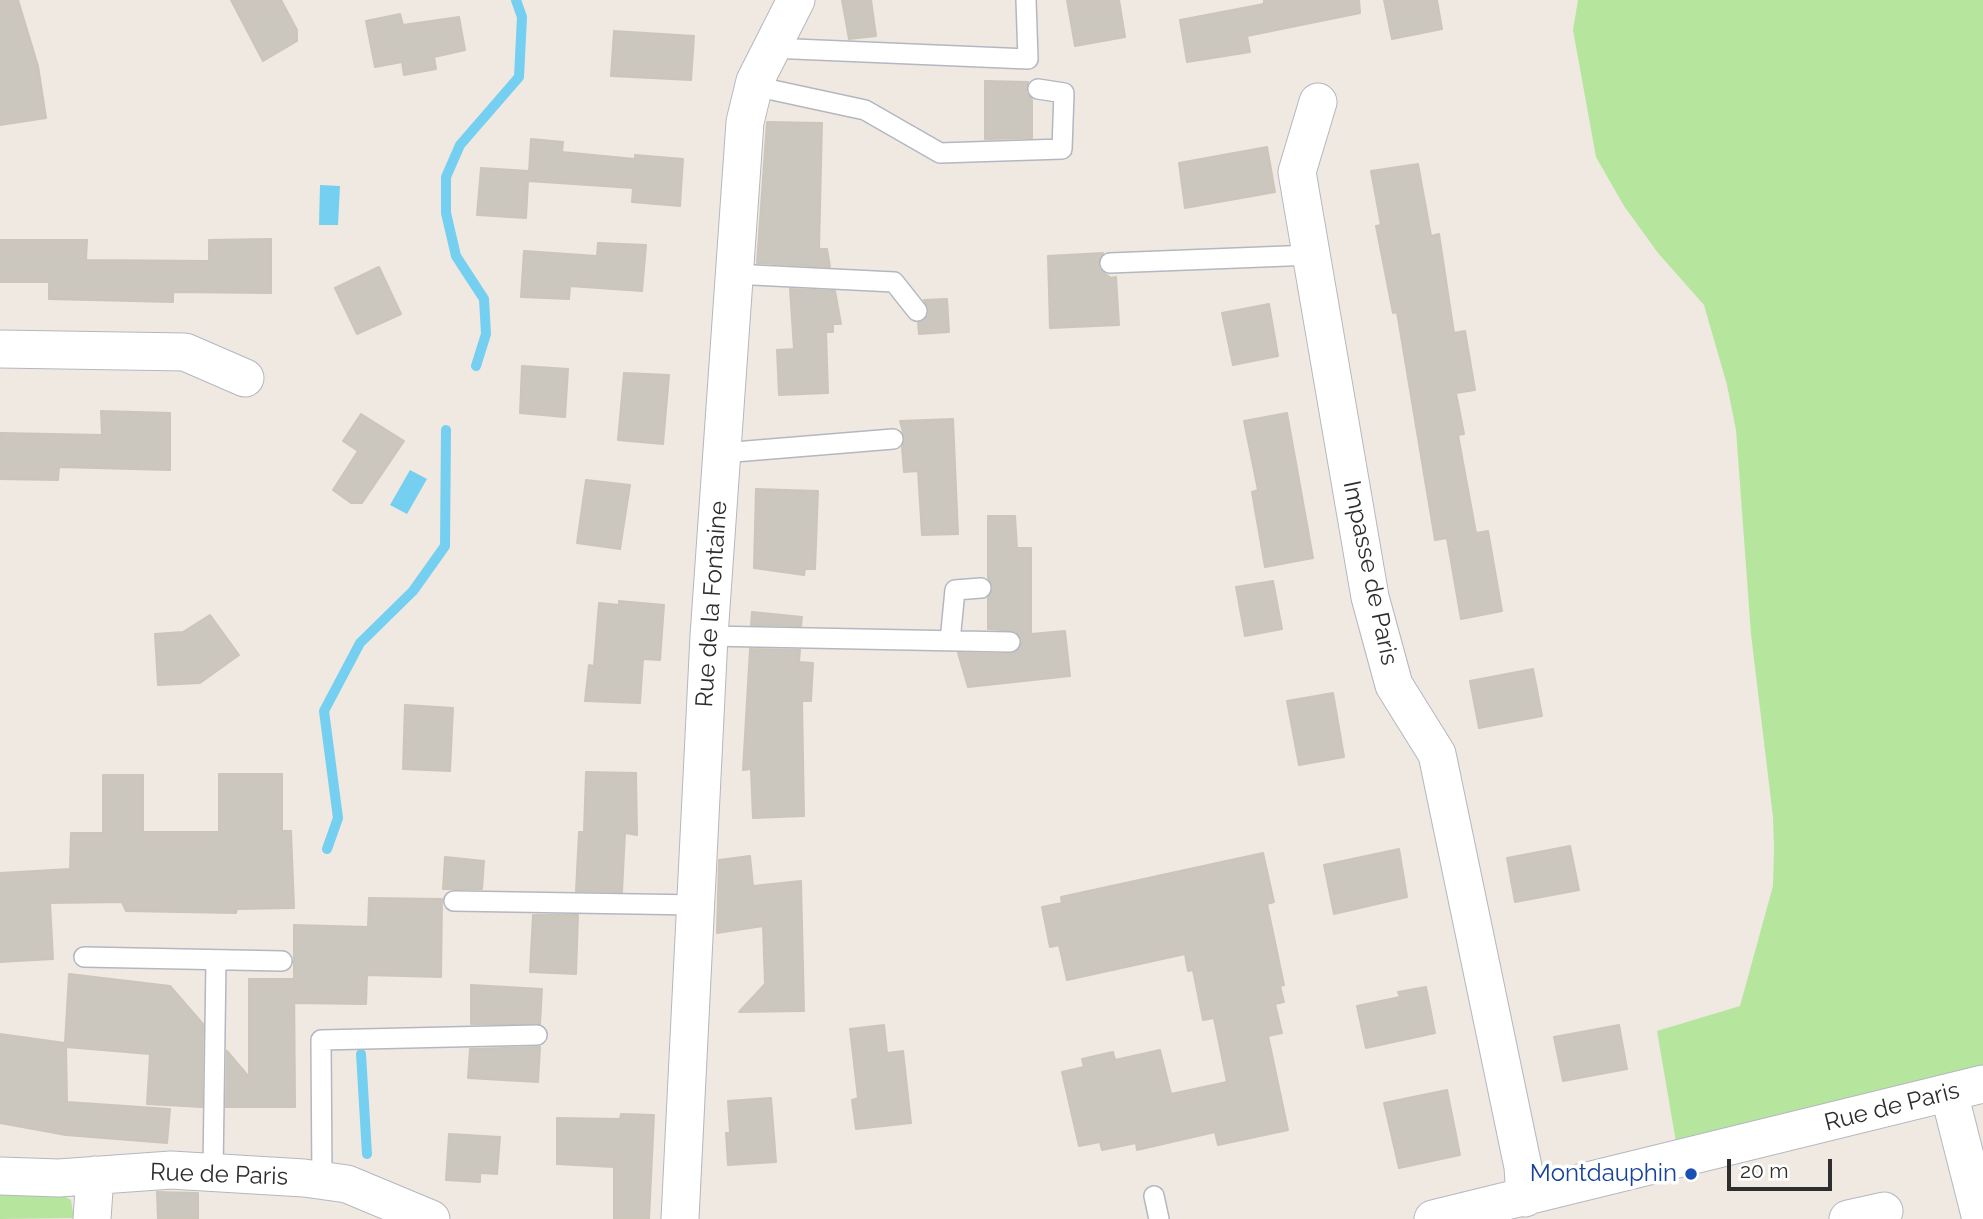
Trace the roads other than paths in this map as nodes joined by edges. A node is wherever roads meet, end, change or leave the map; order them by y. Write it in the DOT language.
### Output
graph roads {
  1 [pos="796,0"];
  2 [pos="1026,0"];
  3 [pos="771,48"];
  4 [pos="754,86"];
  5 [pos="1038,89"];
  6 [pos="1318,102"];
  7 [pos="1312,255"];
  8 [pos="1110,263"];
  9 [pos="733,274"];
  10 [pos="917,312"];
  11 [pos="0,349"];
  12 [pos="245,378"];
  13 [pos="893,439"];
  14 [pos="722,453"];
  15 [pos="981,588"];
  16 [pos="709,636"];
  17 [pos="950,641"];
  18 [pos="1010,642"];
  19 [pos="454,901"];
  20 [pos="695,905"];
  21 [pos="84,957"];
  22 [pos="216,960"];
  23 [pos="282,961"];
  24 [pos="537,1035"];
  25 [pos="1966,1088"];
  26 [pos="213,1171"];
  27 [pos="95,1175"];
  28 [pos="0,1176"];
  29 [pos="322,1181"];
  30 [pos="1154,1196"];
  31 [pos="1525,1198"];
  32 [pos="1884,1211"];
  33 [pos="92,1219"];
  34 [pos="431,1219"];
  35 [pos="680,1219"];
  36 [pos="1159,1219"];
  37 [pos="1433,1219"];
  38 [pos="1848,1219"];
  39 [pos="1981,1219"];
  1 -- 3 [label="street, Rue de la Fontaine"];
  2 -- 3 [label="lane"];
  3 -- 4 [label="street, Rue de la Fontaine"];
  4 -- 5 [label="lane"];
  4 -- 9 [label="street, Rue de la Fontaine"];
  6 -- 7 [label="street, Impasse de Paris"];
  7 -- 8 [label="lane"];
  7 -- 31 [label="street, Impasse de Paris"];
  9 -- 10 [label="lane"];
  9 -- 14 [label="street, Rue de la Fontaine"];
  11 -- 12 [label="street"];
  13 -- 14 [label="lane"];
  14 -- 16 [label="street, Rue de la Fontaine"];
  15 -- 17 [label="lane"];
  16 -- 17 [label="lane"];
  16 -- 20 [label="street, Rue de la Fontaine"];
  17 -- 18 [label="lane"];
  19 -- 20 [label="lane"];
  20 -- 35 [label="street, Rue de la Fontaine"];
  21 -- 22 [label="lane"];
  22 -- 23 [label="lane"];
  22 -- 26 [label="lane"];
  24 -- 29 [label="lane"];
  25 -- 31 [label="street, Rue de Paris"];
  25 -- 39 [label="street"];
  26 -- 27 [label="street, Rue de Paris"];
  26 -- 29 [label="street, Rue de Paris"];
  27 -- 28 [label="street, Rue de Paris"];
  27 -- 33 [label="street"];
  29 -- 34 [label="street, Rue de Paris"];
  30 -- 36 [label="lane"];
  31 -- 37 [label="street, Rue de Paris"];
  32 -- 38 [label="street"];
}
